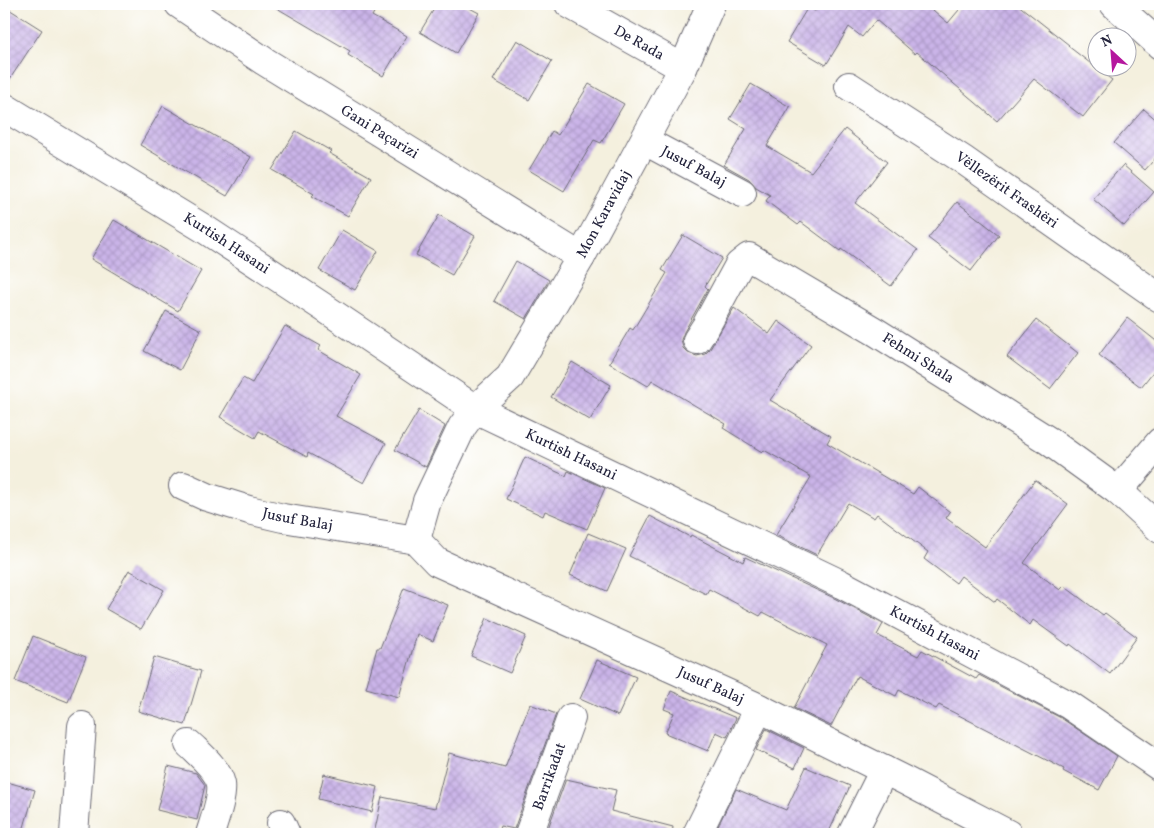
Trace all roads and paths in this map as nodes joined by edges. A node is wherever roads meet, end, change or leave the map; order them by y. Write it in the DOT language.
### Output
graph roads {
  1 [pos="178,4"];
  2 [pos="569,4"];
  3 [pos="711,4"];
  4 [pos="1114,4"];
  5 [pos="1160,45"];
  6 [pos="683,68"];
  7 [pos="849,86"];
  8 [pos="4,108"];
  9 [pos="645,141"];
  10 [pos="742,193"];
  11 [pos="581,257"];
  12 [pos="1160,298"];
  13 [pos="697,340"];
  14 [pos="475,409"];
  15 [pos="1160,442"];
  16 [pos="183,486"];
  17 [pos="1118,492"];
  18 [pos="1160,529"];
  19 [pos="416,540"];
  20 [pos="759,708"];
  21 [pos="571,718"];
  22 [pos="82,726"];
  23 [pos="189,744"];
  24 [pos="1160,767"];
  25 [pos="884,770"];
  26 [pos="74,834"];
  27 [pos="210,834"];
  28 [pos="529,834"];
  29 [pos="697,834"];
  30 [pos="852,834"];
  31 [pos="1008,834"];
  1 -- 11 [label="street, Gani Paçarizi"];
  2 -- 6 [label="street, De Rada"];
  3 -- 6 [label="street, Mon Karavidaj"];
  4 -- 5 [label="street"];
  6 -- 9 [label="street, Mon Karavidaj"];
  7 -- 12 [label="street, Vëllezërit Frashëri"];
  8 -- 14 [label="street, Kurtish Hasani"];
  9 -- 10 [label="street, Jusuf Balaj"];
  9 -- 11 [label="street, Mon Karavidaj"];
  11 -- 14 [label="street, Mon Karavidaj"];
  13 -- 17 [label="street, Fehmi Shala"];
  14 -- 19 [label="street"];
  14 -- 24 [label="street, Kurtish Hasani"];
  15 -- 17 [label="street"];
  16 -- 19 [label="street, Jusuf Balaj"];
  17 -- 18 [label="street, Fehmi Shala"];
  19 -- 20 [label="street, Jusuf Balaj"];
  20 -- 25 [label="street, Jusuf Balaj"];
  20 -- 29 [label="street"];
  21 -- 28 [label="street, Barrikadat"];
  22 -- 26 [label="street"];
  23 -- 27 [label="street"];
  25 -- 30 [label="street"];
  25 -- 31 [label="street, Jusuf Balaj"];
}
